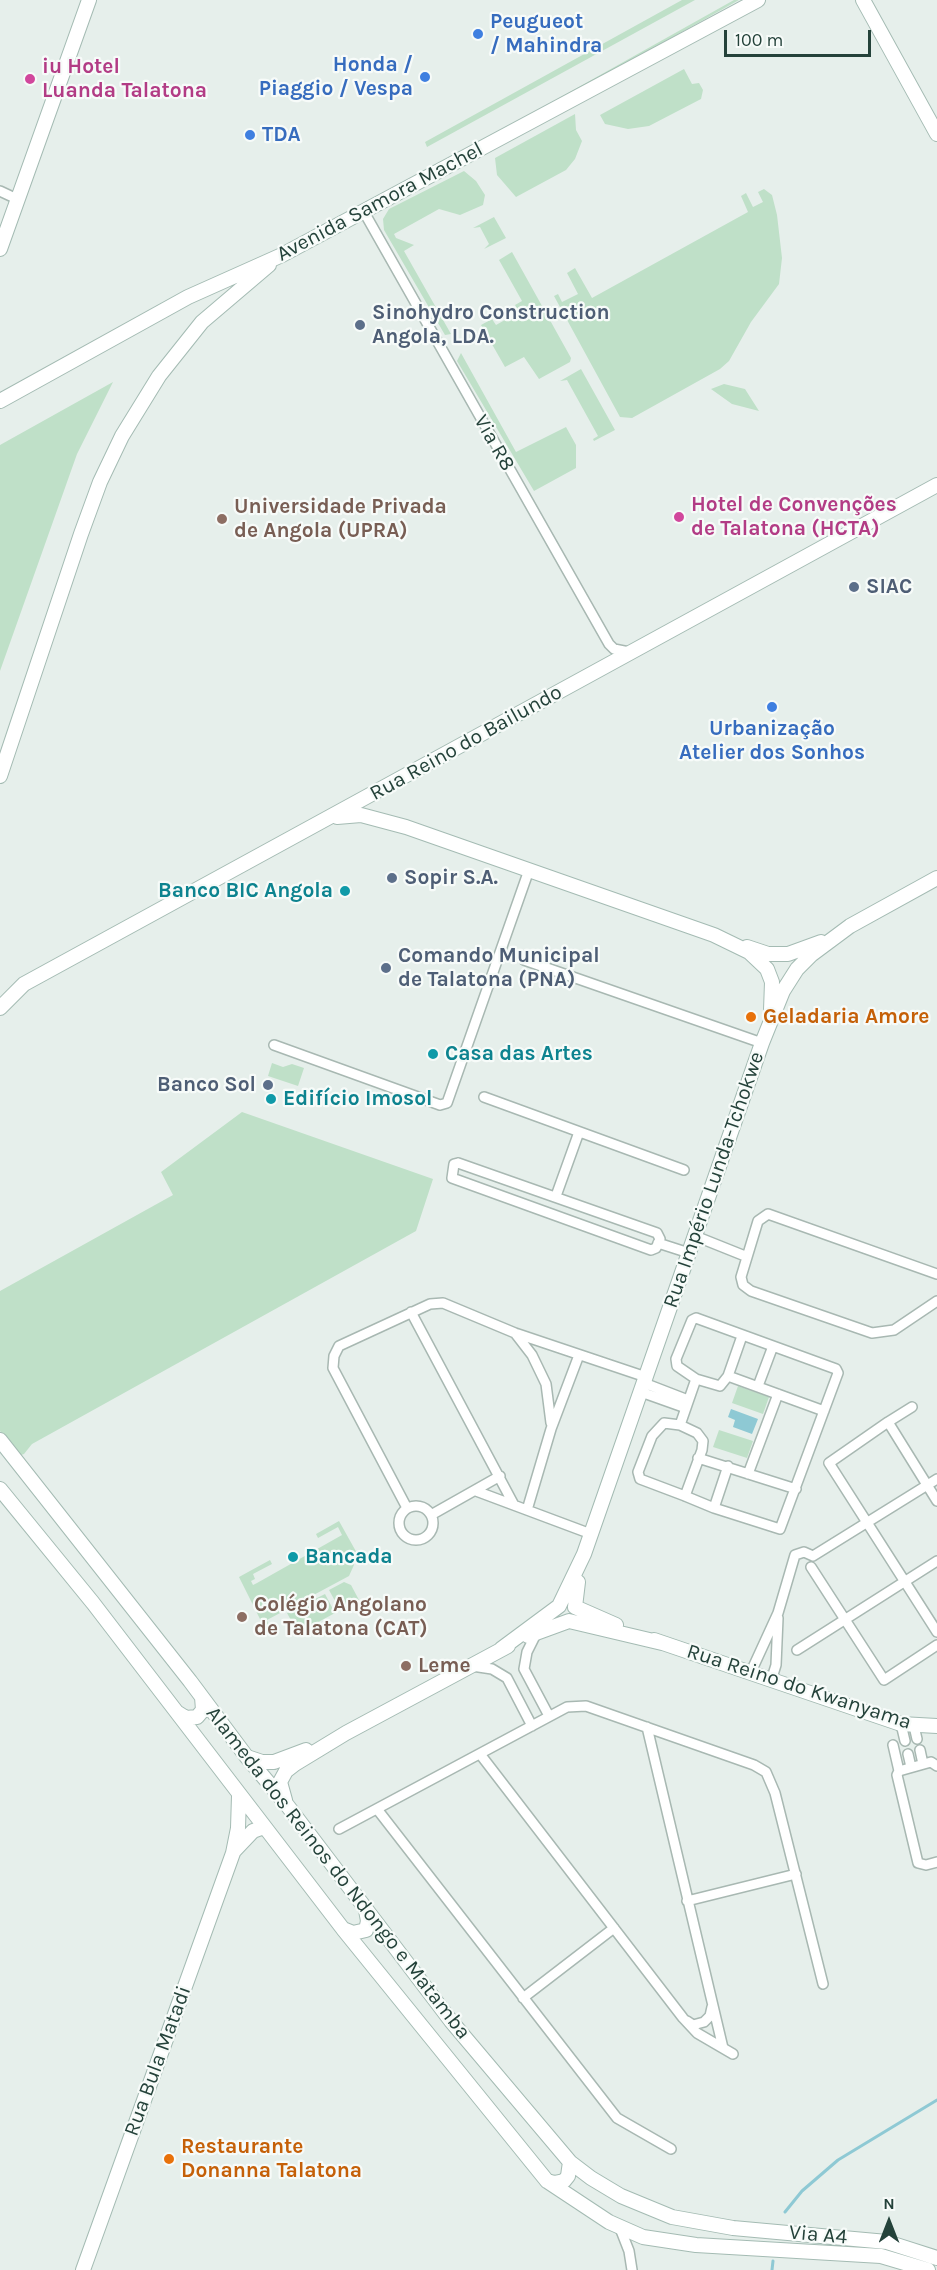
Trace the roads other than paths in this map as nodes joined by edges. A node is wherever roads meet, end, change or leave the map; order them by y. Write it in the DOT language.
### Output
graph roads {
  1 [pos="89,0"];
  2 [pos="758,0"];
  3 [pos="863,0"];
  4 [pos="937,134"];
  5 [pos="0,191"];
  6 [pos="17,199"];
  7 [pos="364,212"];
  8 [pos="0,249"];
  9 [pos="282,255"];
  10 [pos="0,401"];
  11 [pos="937,485"];
  12 [pos="639,650"];
  13 [pos="0,776"];
  14 [pos="321,823"];
  15 [pos="528,870"];
  16 [pos="937,878"];
  17 [pos="850,926"];
  18 [pos="714,935"];
  19 [pos="524,960"];
  20 [pos="24,984"];
  21 [pos="0,997"];
  22 [pos="0,1008"];
  23 [pos="768,1027"];
  24 [pos="762,1043"];
  25 [pos="274,1046"];
  26 [pos="484,1097"];
  27 [pos="579,1132"];
  28 [pos="684,1170"];
  29 [pos="556,1196"];
  30 [pos="695,1236"];
  31 [pos="658,1243"];
  32 [pos="689,1253"];
  33 [pos="745,1256"];
  34 [pos="937,1274"];
  35 [pos="937,1301"];
  36 [pos="411,1312"];
  37 [pos="515,1333"];
  38 [pos="742,1336"];
  39 [pos="773,1346"];
  40 [pos="579,1355"];
  41 [pos="728,1376"];
  42 [pos="696,1379"];
  43 [pos="644,1384"];
  44 [pos="758,1386"];
  45 [pos="778,1394"];
  46 [pos="687,1404"];
  47 [pos="912,1407"];
  48 [pos="824,1411"];
  49 [pos="888,1422"];
  50 [pos="680,1425"];
  51 [pos="551,1429"];
  52 [pos="3,1446"];
  53 [pos="698,1458"];
  54 [pos="728,1466"];
  55 [pos="748,1474"];
  56 [pos="500,1476"];
  57 [pos="937,1479"];
  58 [pos="927,1485"];
  59 [pos="0,1489"];
  60 [pos="796,1489"];
  61 [pos="476,1491"];
  62 [pos="685,1496"];
  63 [pos="937,1500"];
  64 [pos="514,1506"];
  65 [pos="407,1508"];
  66 [pos="714,1508"];
  67 [pos="527,1510"];
  68 [pos="431,1515"];
  69 [pos="866,1522"];
  70 [pos="591,1534"];
  71 [pos="584,1554"];
  72 [pos="813,1556"];
  73 [pos="795,1558"];
  74 [pos="937,1562"];
  75 [pos="800,1567"];
  76 [pos="811,1567"];
  77 [pos="791,1574"];
  78 [pos="905,1582"];
  79 [pos="559,1606"];
  80 [pos="575,1607"];
  81 [pos="778,1613"];
  82 [pos="846,1619"];
  83 [pos="569,1621"];
  84 [pos="537,1632"];
  85 [pos="937,1632"];
  86 [pos="662,1643"];
  87 [pos="937,1645"];
  88 [pos="501,1649"];
  89 [pos="797,1650"];
  90 [pos="756,1658"];
  91 [pos="776,1665"];
  92 [pos="472,1666"];
  93 [pos="524,1669"];
  94 [pos="750,1674"];
  95 [pos="507,1678"];
  96 [pos="771,1681"];
  97 [pos="202,1697"];
  98 [pos="176,1712"];
  99 [pos="549,1716"];
  100 [pos="532,1726"];
  101 [pos="937,1726"];
  102 [pos="647,1727"];
  103 [pos="911,1730"];
  104 [pos="336,1738"];
  105 [pos="905,1741"];
  106 [pos="893,1745"];
  107 [pos="920,1750"];
  108 [pos="480,1754"];
  109 [pos="908,1754"];
  110 [pos="246,1756"];
  111 [pos="923,1764"];
  112 [pos="937,1766"];
  113 [pos="911,1767"];
  114 [pos="899,1771"];
  115 [pos="239,1796"];
  116 [pos="287,1805"];
  117 [pos="377,1809"];
  118 [pos="264,1827"];
  119 [pos="339,1829"];
  120 [pos="233,1852"];
  121 [pos="937,1862"];
  122 [pos="796,1874"];
  123 [pos="687,1901"];
  124 [pos="366,1910"];
  125 [pos="614,1928"];
  126 [pos="343,1929"];
  127 [pos="823,1984"];
  128 [pos="523,1998"];
  129 [pos="711,2005"];
  130 [pos="683,2018"];
  131 [pos="723,2048"];
  132 [pos="733,2054"];
  133 [pos="671,2149"];
  134 [pos="570,2162"];
  135 [pos="547,2181"];
  136 [pos="620,2228"];
  137 [pos="733,2229"];
  138 [pos="937,2258"];
  139 [pos="84,2270"];
  140 [pos="632,2270"];
  141 [pos="928,2270"];
  1 -- 6 [label="main road"];
  2 -- 7 [label="main road, Avenida Samora Machel"];
  3 -- 4 [label="main road"];
  5 -- 6 [label="street"];
  6 -- 8 [label="main road"];
  7 -- 9 [label="main road, Avenida Samora Machel"];
  7 -- 12 [label="street, Via R8"];
  9 -- 10 [label="main road, Avenida Samora Machel"];
  9 -- 13 [label="main road"];
  11 -- 12 [label="main road, Rua Reino do Bailundo"];
  12 -- 14 [label="main road, Rua Reino do Bailundo"];
  14 -- 15 [label="main road"];
  14 -- 20 [label="main road, Rua Reino do Bailundo"];
  15 -- 18 [label="main road"];
  15 -- 25 [label="street"];
  16 -- 17 [label="main road, Rua Império Lunda-Tchokwe"];
  17 -- 18 [label="main road"];
  17 -- 23 [label="main road, Rua Império Lunda-Tchokwe"];
  18 -- 23 [label="main road"];
  19 -- 24 [label="street"];
  20 -- 21 [label="main road"];
  20 -- 22 [label="main road, Rua Reino do Bailundo"];
  23 -- 24 [label="main road, Rua Império Lunda-Tchokwe"];
  24 -- 30 [label="main road, Rua Império Lunda-Tchokwe"];
  26 -- 27 [label="street"];
  27 -- 28 [label="street"];
  27 -- 29 [label="street"];
  29 -- 31 [label="street"];
  29 -- 31 [label="street"];
  30 -- 32 [label="main road, Rua Império Lunda-Tchokwe"];
  30 -- 33 [label="street"];
  31 -- 32 [label="street"];
  32 -- 43 [label="main road, Rua Império Lunda-Tchokwe"];
  33 -- 34 [label="street"];
  33 -- 35 [label="street"];
  36 -- 37 [label="street"];
  36 -- 56 [label="street"];
  36 -- 65 [label="street"];
  37 -- 40 [label="street"];
  37 -- 51 [label="street"];
  38 -- 39 [label="street"];
  38 -- 41 [label="street"];
  38 -- 42 [label="street"];
  39 -- 44 [label="street"];
  39 -- 48 [label="street"];
  40 -- 43 [label="street"];
  40 -- 51 [label="street"];
  41 -- 42 [label="street"];
  41 -- 44 [label="street"];
  42 -- 46 [label="street"];
  43 -- 46 [label="street"];
  43 -- 70 [label="main road, Rua Império Lunda-Tchokwe"];
  44 -- 45 [label="street"];
  45 -- 48 [label="street"];
  45 -- 55 [label="street"];
  46 -- 50 [label="street"];
  47 -- 49 [label="street"];
  48 -- 60 [label="street"];
  49 -- 58 [label="street"];
  49 -- 69 [label="street"];
  50 -- 53 [label="street"];
  50 -- 62 [label="street"];
  51 -- 67 [label="street"];
  52 -- 97 [label="main road, Alameda dos Reinos do Ndongo e Matamba"];
  53 -- 54 [label="street"];
  53 -- 62 [label="street"];
  54 -- 55 [label="street"];
  54 -- 66 [label="street"];
  55 -- 60 [label="street"];
  56 -- 61 [label="street"];
  56 -- 64 [label="street"];
  57 -- 58 [label="street"];
  58 -- 63 [label="street"];
  58 -- 69 [label="street"];
  59 -- 98 [label="main road, Alameda dos Reinos do Ndongo e Matamba"];
  60 -- 66 [label="street"];
  61 -- 64 [label="street"];
  61 -- 68 [label="street"];
  62 -- 66 [label="street"];
  64 -- 67 [label="street"];
  65 -- 68 [label="street"];
  65 -- 68 [label="street"];
  67 -- 70 [label="street"];
  69 -- 72 [label="street"];
  69 -- 78 [label="street"];
  70 -- 71 [label="main road, Rua Império Lunda-Tchokwe"];
  71 -- 79 [label="main road, Rua Império Lunda-Tchokwe"];
  71 -- 80 [label="main road, Rua Império Lunda-Tchokwe"];
  72 -- 73 [label="street"];
  72 -- 76 [label="street"];
  73 -- 75 [label="street"];
  73 -- 77 [label="street"];
  74 -- 78 [label="street"];
  75 -- 76 [label="street"];
  75 -- 77 [label="street"];
  76 -- 82 [label="street"];
  77 -- 81 [label="street"];
  78 -- 82 [label="street"];
  78 -- 85 [label="street"];
  79 -- 80 [label="main road"];
  79 -- 83 [label="main road"];
  79 -- 88 [label="main road, Rua Império Lunda-Tchokwe"];
  80 -- 83 [label="main road, Rua Império Lunda-Tchokwe"];
  80 -- 86 [label="main road, Rua Reino do Kwanyama"];
  81 -- 90 [label="street"];
  81 -- 91 [label="street"];
  82 -- 87 [label="street"];
  82 -- 89 [label="street"];
  83 -- 84 [label="main road, Rua Império Lunda-Tchokwe"];
  83 -- 86 [label="main road, Rua Reino do Kwanyama"];
  84 -- 88 [label="main road, Rua Império Lunda-Tchokwe"];
  84 -- 93 [label="street"];
  86 -- 94 [label="main road, Rua Reino do Kwanyama"];
  88 -- 92 [label="main road, Rua Império Lunda-Tchokwe"];
  90 -- 91 [label="street"];
  90 -- 94 [label="street"];
  91 -- 96 [label="street"];
  92 -- 95 [label="street"];
  92 -- 104 [label="main road, Rua Império Lunda-Tchokwe"];
  93 -- 95 [label="street"];
  93 -- 99 [label="street"];
  94 -- 96 [label="main road, Rua Reino do Kwanyama"];
  95 -- 100 [label="street"];
  96 -- 103 [label="main road, Rua Reino do Kwanyama"];
  97 -- 98 [label="main road"];
  97 -- 110 [label="main road, Alameda dos Reinos do Ndongo e Matamba"];
  98 -- 115 [label="main road, Alameda dos Reinos do Ndongo e Matamba"];
  99 -- 100 [label="street"];
  99 -- 102 [label="street"];
  100 -- 108 [label="street"];
  101 -- 103 [label="main road, Rua Reino do Kwanyama"];
  102 -- 122 [label="street"];
  102 -- 123 [label="street"];
  103 -- 105 [label="street"];
  104 -- 110 [label="main road, Rua Império Lunda-Tchokwe"];
  104 -- 116 [label="main road, Rua Império Lunda-Tchokwe"];
  106 -- 114 [label="street"];
  107 -- 111 [label="street"];
  108 -- 117 [label="street"];
  108 -- 125 [label="street"];
  109 -- 113 [label="street"];
  110 -- 116 [label="main road, Alameda dos Reinos do Ndongo e Matamba"];
  111 -- 112 [label="street"];
  111 -- 113 [label="street"];
  113 -- 114 [label="street"];
  114 -- 121 [label="street"];
  115 -- 118 [label="main road, Alameda dos Reinos do Ndongo e Matamba"];
  115 -- 120 [label="main road, Rua Bula Matadi"];
  116 -- 124 [label="main road, Alameda dos Reinos do Ndongo e Matamba"];
  117 -- 119 [label="street"];
  117 -- 128 [label="street"];
  118 -- 120 [label="main road, Rua Bula Matadi"];
  118 -- 126 [label="main road, Alameda dos Reinos do Ndongo e Matamba"];
  120 -- 139 [label="main road, Rua Bula Matadi"];
  122 -- 123 [label="street"];
  122 -- 127 [label="street"];
  123 -- 129 [label="street"];
  124 -- 126 [label="main road"];
  124 -- 134 [label="main road, Alameda dos Reinos do Ndongo e Matamba"];
  125 -- 128 [label="street"];
  125 -- 130 [label="street"];
  126 -- 135 [label="main road, Alameda dos Reinos do Ndongo e Matamba"];
  128 -- 133 [label="street"];
  129 -- 130 [label="street"];
  129 -- 131 [label="street"];
  130 -- 131 [label="street"];
  131 -- 132 [label="street"];
  134 -- 135 [label="main road"];
  134 -- 137 [label="main road, Alameda dos Reinos do Ndongo e Matamba"];
  135 -- 136 [label="main road, Alameda dos Reinos do Ndongo e Matamba"];
  136 -- 140 [label="street"];
  136 -- 141 [label="main road, Alameda dos Reinos do Ndongo e Matamba"];
  137 -- 138 [label="main road, Via A4"];
}
